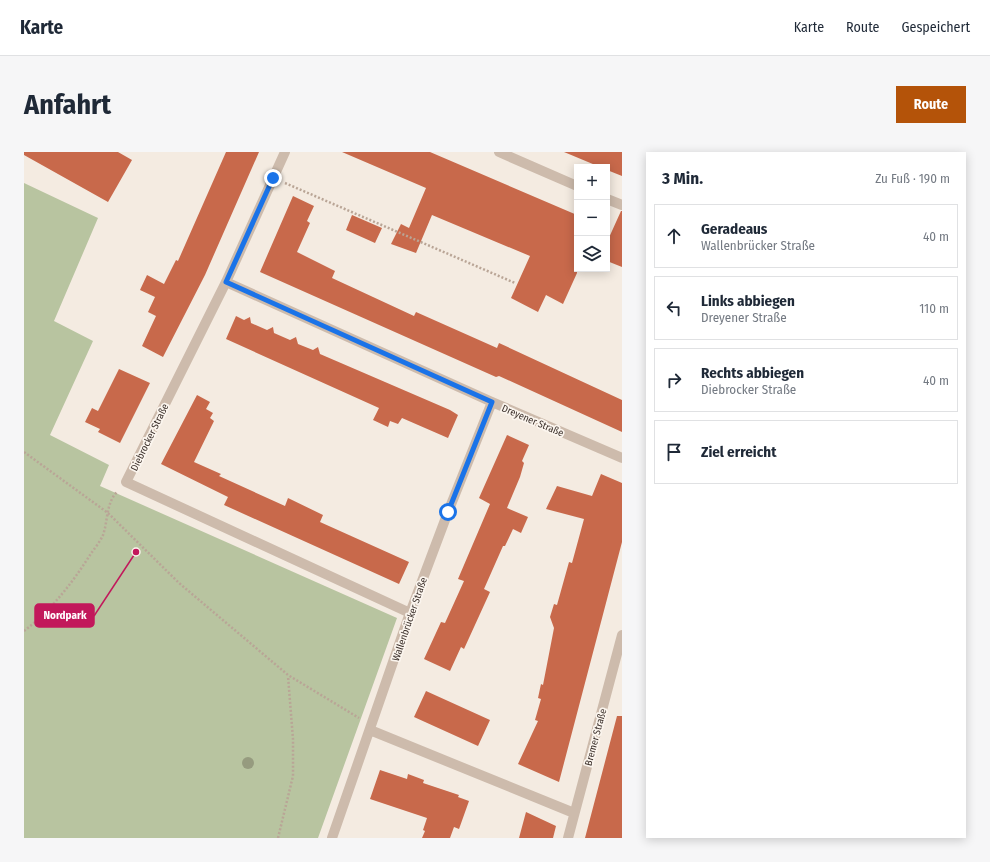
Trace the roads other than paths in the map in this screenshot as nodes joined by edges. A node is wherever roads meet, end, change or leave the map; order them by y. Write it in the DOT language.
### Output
graph roads {
  1 [pos="285,152"];
  2 [pos="499,152"];
  3 [pos="574,185"];
  4 [pos="610,200"];
  5 [pos="622,205"];
  6 [pos="226,282"];
  7 [pos="492,402"];
  8 [pos="622,458"];
  9 [pos="410,614"];
  10 [pos="622,635"];
  11 [pos="372,726"];
  12 [pos="574,813"];
  13 [pos="332,838"];
  14 [pos="568,838"];
  1 -- 6 [label="street, Diebrocker Straße"];
  2 -- 3 [label="street"];
  4 -- 5 [label="street"];
  6 -- 7 [label="street, Dreyener Straße"];
  6 -- 9 [label="street, Diebrocker Straße"];
  7 -- 8 [label="street, Dreyener Straße"];
  7 -- 9 [label="street, Wallenbrücker Straße"];
  9 -- 11 [label="street, Wallenbrücker Straße"];
  10 -- 12 [label="street, Bremer Straße"];
  11 -- 12 [label="street"];
  11 -- 13 [label="street, Wallenbrücker Straße"];
  12 -- 14 [label="street, Bremer Straße"];
}
